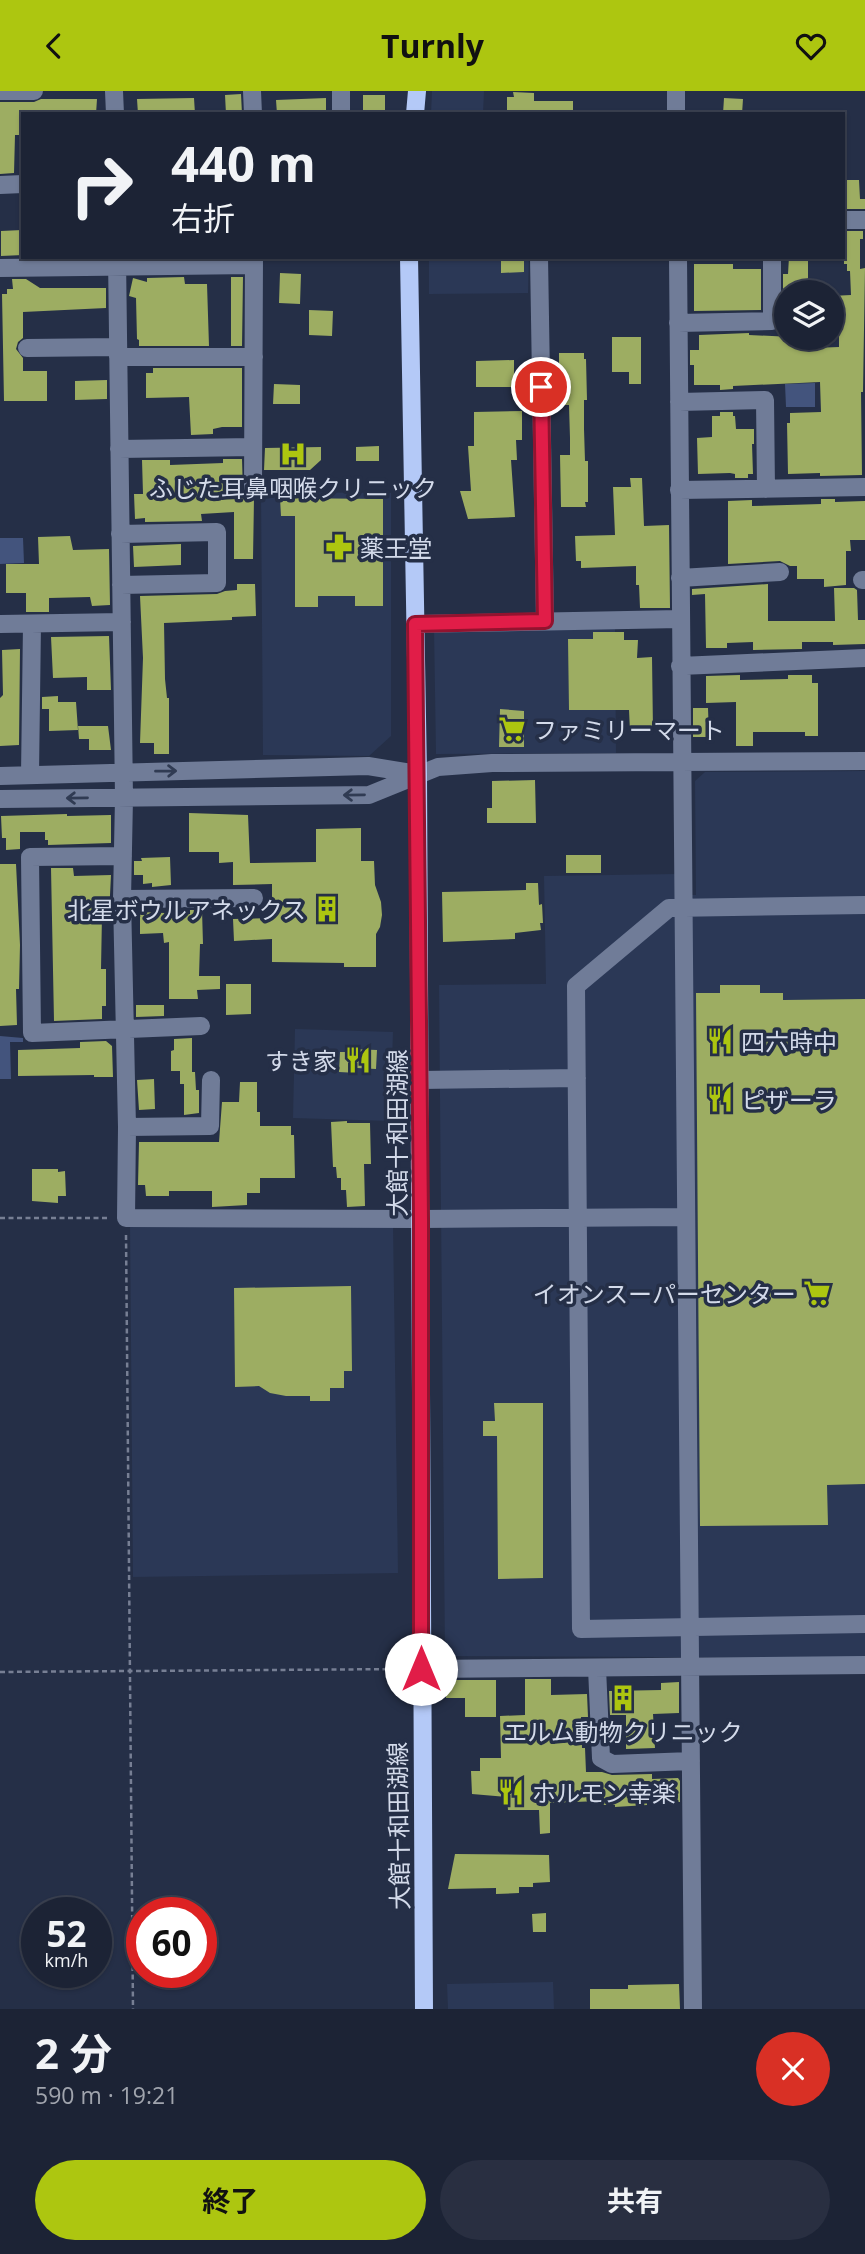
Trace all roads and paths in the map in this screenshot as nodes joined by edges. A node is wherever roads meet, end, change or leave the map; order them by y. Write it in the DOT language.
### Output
graph roads {
  1 [pos="0,91"];
  2 [pos="34,91"];
  3 [pos="114,91"];
  4 [pos="252,91"];
  5 [pos="341,91"];
  6 [pos="417,91"];
  7 [pos="676,91"];
  8 [pos="115,112"];
  9 [pos="253,112"];
  10 [pos="341,112"];
  11 [pos="415,112"];
  12 [pos="677,112"];
  13 [pos="21,184"];
  14 [pos="0,185"];
  15 [pos="845,220"];
  16 [pos="865,220"];
  17 [pos="409,259"];
  18 [pos="539,259"];
  19 [pos="678,259"];
  20 [pos="772,259"];
  21 [pos="254,261"];
  22 [pos="117,262"];
  23 [pos="0,268"];
  24 [pos="678,323"];
  25 [pos="27,348"];
  26 [pos="118,352"];
  27 [pos="254,357"];
  28 [pos="678,402"];
  29 [pos="253,447"];
  30 [pos="119,449"];
  31 [pos="253,487"];
  32 [pos="865,487"];
  33 [pos="766,489"];
  34 [pos="679,490"];
  35 [pos="120,534"];
  36 [pos="780,572"];
  37 [pos="680,578"];
  38 [pos="121,585"];
  39 [pos="680,619"];
  40 [pos="545,621"];
  41 [pos="122,622"];
  42 [pos="0,624"];
  43 [pos="32,624"];
  44 [pos="415,624"];
  45 [pos="865,658"];
  46 [pos="680,666"];
  47 [pos="865,761"];
  48 [pos="682,763"];
  49 [pos="124,772"];
  50 [pos="418,774"];
  51 [pos="30,775"];
  52 [pos="0,776"];
  53 [pos="124,798"];
  54 [pos="0,799"];
  55 [pos="123,856"];
  56 [pos="254,898"];
  57 [pos="122,899"];
  58 [pos="865,905"];
  59 [pos="683,907"];
  60 [pos="201,1026"];
  61 [pos="124,1028"];
  62 [pos="577,1079"];
  63 [pos="211,1080"];
  64 [pos="420,1080"];
  65 [pos="127,1127"];
  66 [pos="126,1217"];
  67 [pos="578,1217"];
  68 [pos="687,1217"];
  69 [pos="0,1218"];
  70 [pos="421,1219"];
  71 [pos="865,1624"];
  72 [pos="689,1626"];
  73 [pos="865,1665"];
  74 [pos="690,1666"];
  75 [pos="597,1668"];
  76 [pos="421,1669"];
  77 [pos="128,1670"];
  78 [pos="0,1672"];
  79 [pos="691,1761"];
  80 [pos="133,2009"];
  81 [pos="424,2009"];
  82 [pos="693,2009"];
  1 -- 2 [label="street"];
  3 -- 8 [label="street"];
  4 -- 9 [label="street"];
  5 -- 10 [label="street"];
  6 -- 11 [label="main road"];
  7 -- 12 [label="street"];
  13 -- 14 [label="street"];
  15 -- 16 [label="street"];
  17 -- 44 [label="main road, 大館十和田湖線"];
  18 -- 40 [label="street"];
  19 -- 24 [label="street"];
  20 -- 24 [label="street"];
  21 -- 22 [label="street"];
  21 -- 27 [label="street"];
  22 -- 23 [label="street"];
  22 -- 26 [label="street"];
  24 -- 28 [label="street"];
  25 -- 26 [label="street"];
  26 -- 27 [label="street"];
  26 -- 30 [label="street"];
  27 -- 29 [label="street"];
  28 -- 33 [label="street"];
  28 -- 34 [label="street"];
  29 -- 30 [label="street"];
  29 -- 31 [label="street"];
  30 -- 35 [label="street"];
  32 -- 33 [label="street"];
  33 -- 34 [label="street"];
  34 -- 37 [label="street"];
  35 -- 38 [label="street"];
  35 -- 38 [label="street"];
  36 -- 37 [label="street"];
  37 -- 39 [label="street"];
  38 -- 41 [label="street"];
  39 -- 40 [label="street"];
  39 -- 46 [label="street"];
  40 -- 44 [label="street"];
  41 -- 43 [label="street"];
  41 -- 49 [label="street"];
  42 -- 43 [label="street"];
  43 -- 51 [label="street"];
  44 -- 50 [label="main road, 大館十和田湖線"];
  45 -- 46 [label="street"];
  46 -- 48 [label="street"];
  47 -- 48 [label="street"];
  48 -- 50 [label="street"];
  48 -- 59 [label="street"];
  49 -- 50 [label="street, one-way"];
  49 -- 51 [label="street"];
  49 -- 53 [label="street"];
  50 -- 53 [label="street, one-way"];
  50 -- 64 [label="main road, 大館十和田湖線"];
  51 -- 52 [label="street"];
  53 -- 54 [label="street, one-way"];
  53 -- 55 [label="street"];
  55 -- 57 [label="street"];
  55 -- 61 [label="street"];
  56 -- 57 [label="street"];
  57 -- 61 [label="street"];
  58 -- 59 [label="street"];
  59 -- 62 [label="street"];
  59 -- 68 [label="street"];
  60 -- 61 [label="street"];
  61 -- 65 [label="street"];
  62 -- 64 [label="street"];
  62 -- 67 [label="street"];
  63 -- 65 [label="street"];
  64 -- 70 [label="main road, 大館十和田湖線"];
  65 -- 66 [label="street"];
  66 -- 69 [label="path"];
  66 -- 70 [label="street"];
  66 -- 77 [label="path"];
  67 -- 68 [label="street"];
  67 -- 70 [label="street"];
  67 -- 72 [label="street"];
  68 -- 72 [label="street"];
  70 -- 76 [label="main road, 大館十和田湖線"];
  71 -- 72 [label="street"];
  72 -- 74 [label="street"];
  73 -- 74 [label="street"];
  74 -- 75 [label="street"];
  74 -- 79 [label="street"];
  75 -- 76 [label="street"];
  75 -- 79 [label="street"];
  76 -- 77 [label="path"];
  76 -- 81 [label="main road, 大館十和田湖線"];
  77 -- 78 [label="path"];
  77 -- 80 [label="path"];
  79 -- 82 [label="street"];
}
